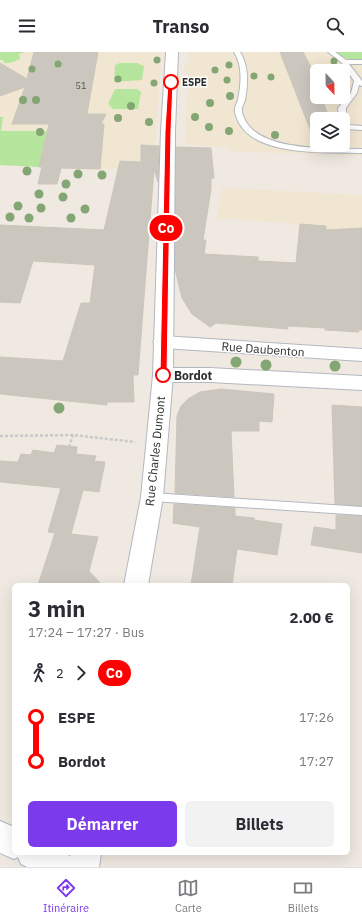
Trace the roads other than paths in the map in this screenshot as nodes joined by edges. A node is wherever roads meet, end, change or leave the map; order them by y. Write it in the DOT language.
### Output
graph roads {
  1 [pos="172,52"];
  2 [pos="237,52"];
  3 [pos="331,52"];
  4 [pos="344,62"];
  5 [pos="362,62"];
  6 [pos="360,83"];
  7 [pos="342,112"];
  8 [pos="350,127"];
  9 [pos="362,128"];
  10 [pos="362,151"];
  11 [pos="163,342"];
  12 [pos="362,355"];
  13 [pos="163,375"];
  14 [pos="362,383"];
  15 [pos="152,497"];
  16 [pos="362,511"];
  17 [pos="136,583"];
  18 [pos="0,836"];
  19 [pos="12,843"];
  20 [pos="36,855"];
  21 [pos="86,855"];
  22 [pos="59,867"];
  23 [pos="83,867"];
  1 -- 11 [label="street, Rue Charles Dumont"];
  2 -- 10 [label="lane"];
  3 -- 4 [label="lane"];
  4 -- 5 [label="lane"];
  4 -- 6 [label="lane"];
  6 -- 7 [label="lane"];
  8 -- 9 [label="lane"];
  11 -- 12 [label="street, Rue Daubenton"];
  11 -- 13 [label="street, Rue Charles Dumont"];
  13 -- 14 [label="street"];
  13 -- 15 [label="street, Rue Charles Dumont"];
  15 -- 16 [label="lane"];
  15 -- 17 [label="street, Rue Charles Dumont"];
  18 -- 19 [label="street"];
  20 -- 22 [label="street"];
  21 -- 23 [label="street"];
}
